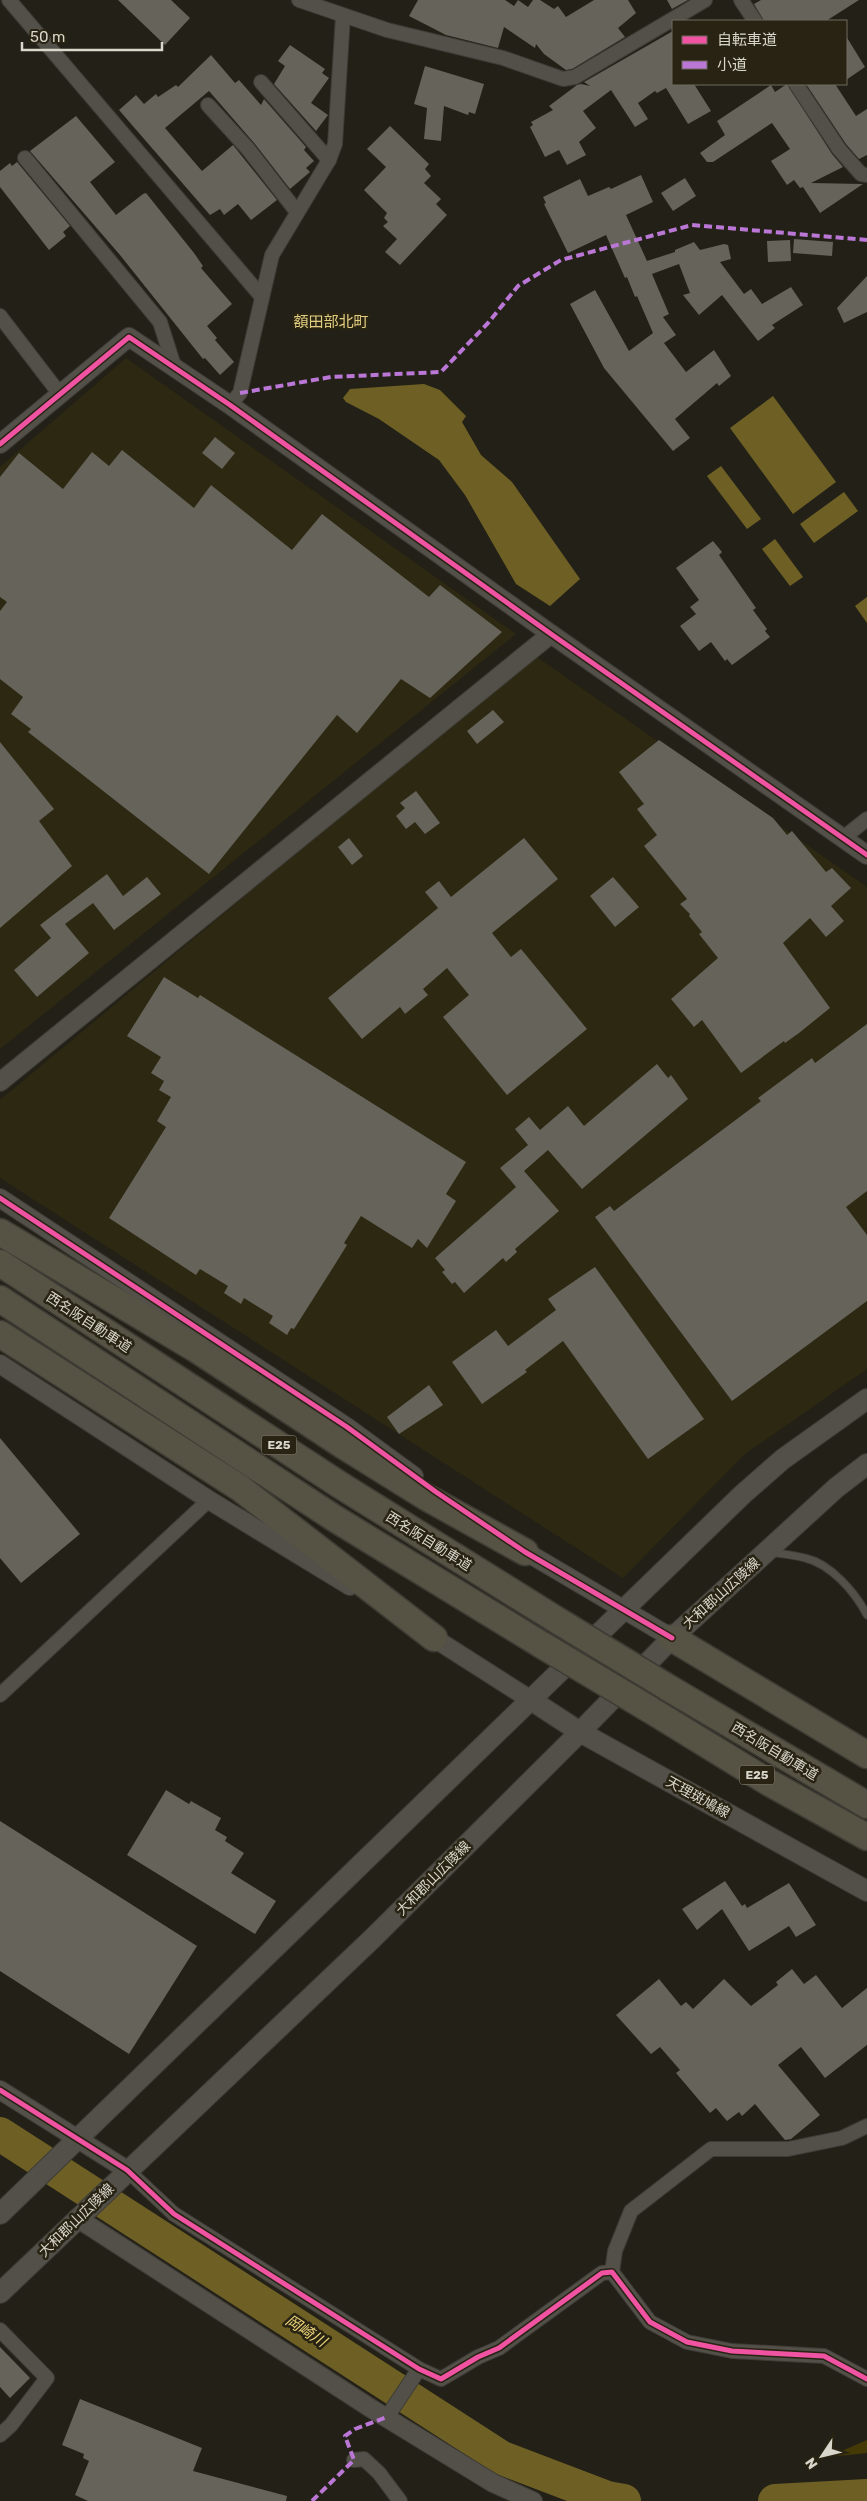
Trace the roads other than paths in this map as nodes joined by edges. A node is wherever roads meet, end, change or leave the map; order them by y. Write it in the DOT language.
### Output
graph roads {
  1 [pos="9,0"];
  2 [pos="299,0"];
  3 [pos="705,0"];
  4 [pos="741,0"];
  5 [pos="343,16"];
  6 [pos="754,20"];
  7 [pos="261,82"];
  8 [pos="797,85"];
  9 [pos="208,105"];
  10 [pos="25,158"];
  11 [pos="329,160"];
  12 [pos="867,174"];
  13 [pos="297,212"];
  14 [pos="262,297"];
  15 [pos="0,316"];
  16 [pos="174,366"];
  17 [pos="59,393"];
  18 [pos="230,405"];
  19 [pos="0,444"];
  20 [pos="550,634"];
  21 [pos="867,819"];
  22 [pos="843,838"];
  23 [pos="867,855"];
  24 [pos="0,1082"];
  25 [pos="0,1198"];
  26 [pos="0,1232"];
  27 [pos="0,1263"];
  28 [pos="0,1299"];
  29 [pos="0,1334"];
  30 [pos="0,1364"];
  31 [pos="867,1398"];
  32 [pos="867,1464"];
  33 [pos="209,1500"];
  34 [pos="525,1552"];
  35 [pos="767,1552"];
  36 [pos="622,1609"];
  37 [pos="867,1615"];
  38 [pos="434,1638"];
  39 [pos="672,1638"];
  40 [pos="0,1695"];
  41 [pos="531,1700"];
  42 [pos="580,1732"];
  43 [pos="861,1748"];
  44 [pos="768,1782"];
  45 [pos="867,1805"];
  46 [pos="867,1837"];
  47 [pos="867,1848"];
  48 [pos="867,1891"];
  49 [pos="0,2090"];
  50 [pos="867,2126"];
  51 [pos="74,2142"];
  52 [pos="124,2174"];
  53 [pos="0,2214"];
  54 [pos="80,2215"];
  55 [pos="612,2272"];
  56 [pos="0,2293"];
  57 [pos="0,2330"];
  58 [pos="419,2369"];
  59 [pos="867,2379"];
  60 [pos="387,2417"];
  61 [pos="0,2435"];
  62 [pos="354,2460"];
  63 [pos="400,2501"];
  64 [pos="533,2501"];
  1 -- 14 [label="street"];
  2 -- 5 [label="street"];
  3 -- 5 [label="street"];
  4 -- 6 [label="street"];
  5 -- 11 [label="street"];
  7 -- 11 [label="street"];
  8 -- 12 [label="street"];
  9 -- 13 [label="street"];
  10 -- 16 [label="street"];
  11 -- 13 [label="street"];
  13 -- 14 [label="street"];
  14 -- 18 [label="street"];
  15 -- 17 [label="street"];
  16 -- 17 [label="street"];
  16 -- 18 [label="street"];
  17 -- 19 [label="street"];
  18 -- 20 [label="street"];
  20 -- 22 [label="street"];
  20 -- 24 [label="street"];
  21 -- 22 [label="street"];
  22 -- 23 [label="street"];
  25 -- 34 [label="street"];
  26 -- 34 [label="highway"];
  27 -- 45 [label="highway, 西名阪自動車道 / E25, bridge"];
  28 -- 44 [label="highway, 西名阪自動車道 / E25, bridge"];
  29 -- 38 [label="highway"];
  30 -- 33 [label="street"];
  31 -- 36 [label="main road"];
  32 -- 35 [label="main road, 大和郡山広陵線"];
  33 -- 38 [label="street"];
  33 -- 40 [label="street"];
  34 -- 36 [label="street"];
  35 -- 37 [label="lane"];
  35 -- 39 [label="main road, 大和郡山広陵線"];
  36 -- 39 [label="street"];
  36 -- 41 [label="main road"];
  38 -- 41 [label="street"];
  39 -- 42 [label="main road, 大和郡山広陵線"];
  39 -- 43 [label="highway"];
  41 -- 42 [label="main road, 天理斑鳩線"];
  41 -- 51 [label="main road"];
  42 -- 48 [label="main road, 天理斑鳩線"];
  42 -- 52 [label="main road, 大和郡山広陵線"];
  44 -- 46 [label="highway, 西名阪自動車道 / E25"];
  44 -- 47 [label="highway"];
  49 -- 51 [label="street"];
  50 -- 55 [label="street"];
  51 -- 52 [label="street"];
  51 -- 53 [label="main road"];
  52 -- 54 [label="main road, 大和郡山広陵線"];
  52 -- 58 [label="street"];
  54 -- 56 [label="main road, 大和郡山広陵線"];
  54 -- 60 [label="street"];
  55 -- 58 [label="street"];
  55 -- 59 [label="street"];
  57 -- 61 [label="street"];
  58 -- 60 [label="street"];
  60 -- 64 [label="street"];
  62 -- 63 [label="street"];
}
